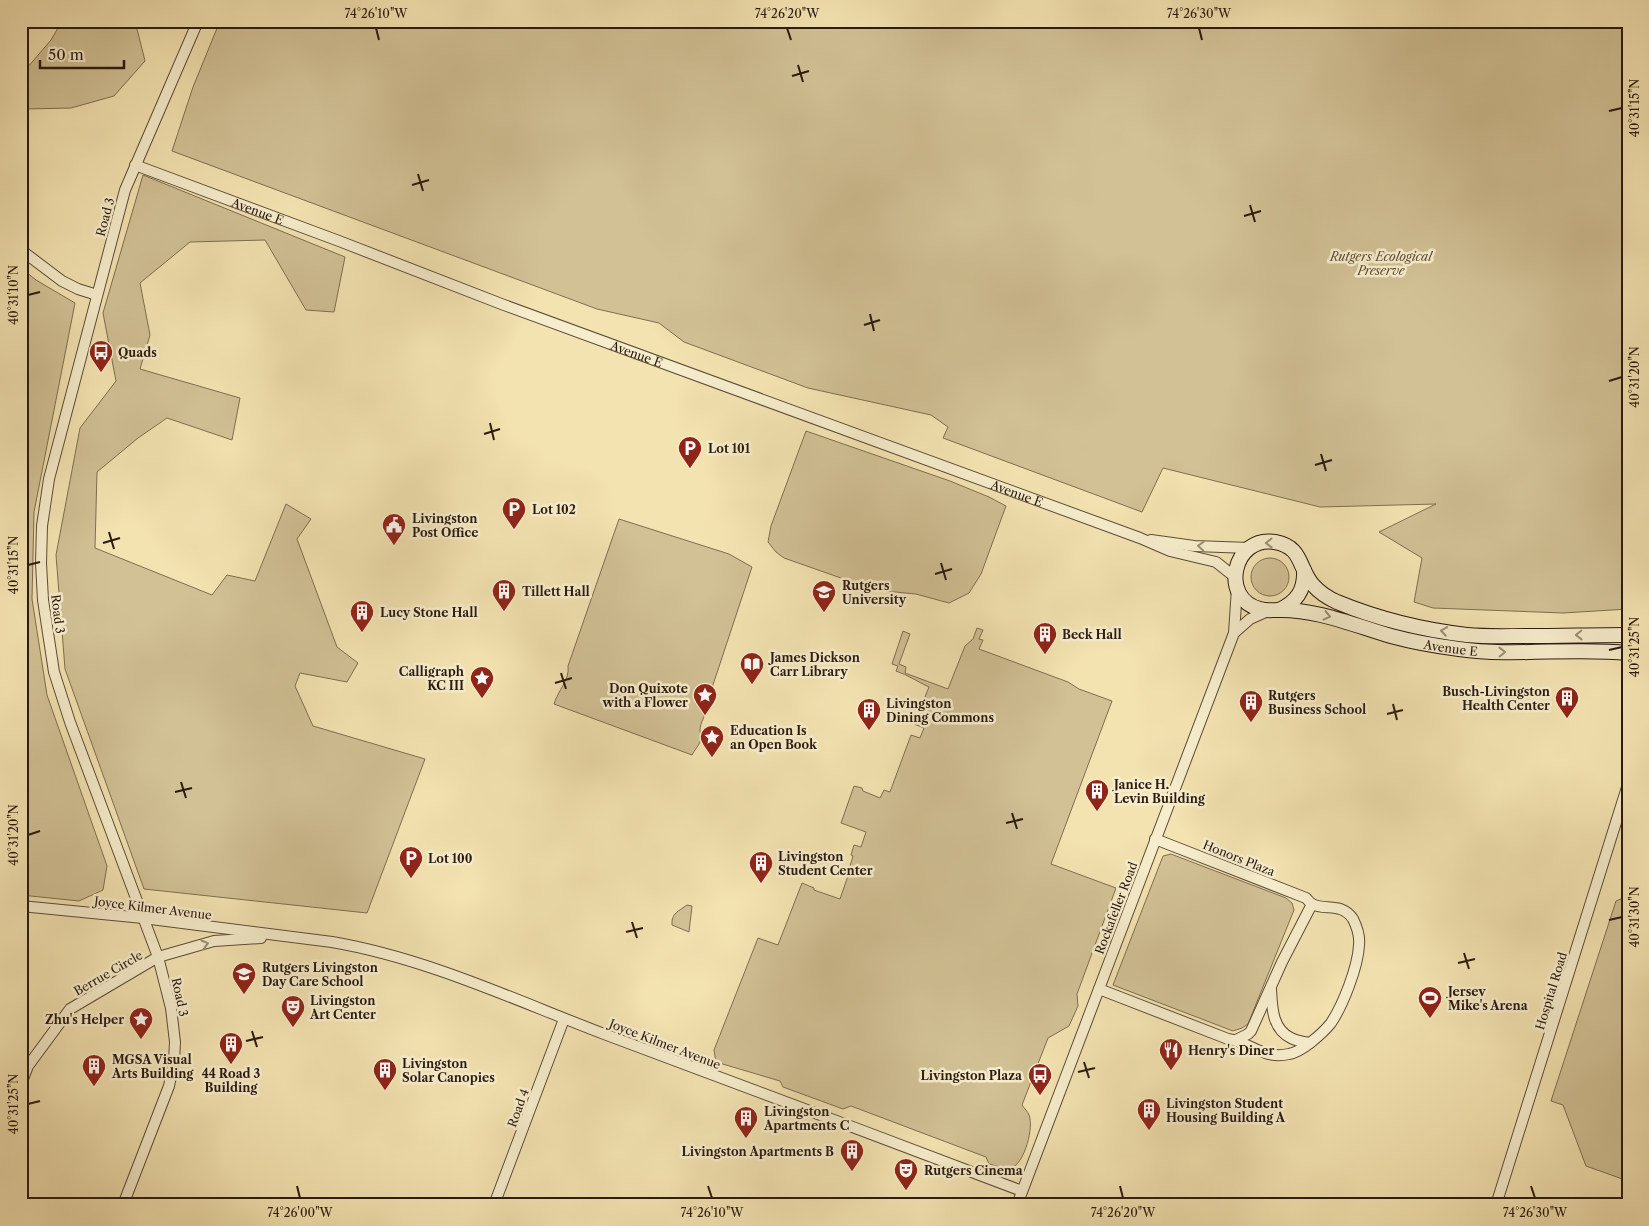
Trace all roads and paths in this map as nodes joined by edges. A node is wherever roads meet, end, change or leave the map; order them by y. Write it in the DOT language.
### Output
graph roads {
  1 [pos="198,21"];
  2 [pos="135,165"];
  3 [pos="21,250"];
  4 [pos="97,295"];
  5 [pos="1140,538"];
  6 [pos="1250,548"];
  7 [pos="1304,570"];
  8 [pos="1236,582"];
  9 [pos="1274,610"];
  10 [pos="1234,633"];
  11 [pos="1628,635"];
  12 [pos="1628,653"];
  13 [pos="1628,784"];
  14 [pos="1156,839"];
  15 [pos="1312,904"];
  16 [pos="21,906"];
  17 [pos="143,918"];
  18 [pos="281,937"];
  19 [pos="158,958"];
  20 [pos="1270,987"];
  21 [pos="1098,989"];
  22 [pos="564,1019"];
  23 [pos="1236,1040"];
  24 [pos="1310,1043"];
  25 [pos="21,1084"];
  26 [pos="1022,1191"];
  27 [pos="123,1205"];
  28 [pos="494,1205"];
  29 [pos="1017,1205"];
  30 [pos="1496,1205"];
  1 -- 2 [label="street, Road 3"];
  2 -- 4 [label="street, Road 3"];
  2 -- 5 [label="street, Avenue E"];
  3 -- 4 [label="street"];
  4 -- 17 [label="street, Road 3"];
  6 -- 5 [label="street, Avenue E, one-way"];
  5 -- 8 [label="street, Avenue E"];
  7 -- 6 [label="street, Avenue E, one-way"];
  6 -- 8 [label="street"];
  7 -- 9 [label="street"];
  11 -- 7 [label="street, Avenue E, one-way"];
  8 -- 9 [label="street, Avenue E"];
  8 -- 10 [label="street, Rockafeller Road"];
  9 -- 10 [label="street"];
  9 -- 12 [label="street, Avenue E, one-way"];
  10 -- 14 [label="street, Rockafeller Road"];
  13 -- 30 [label="street, Hospital Road"];
  14 -- 15 [label="street, Honors Plaza"];
  14 -- 21 [label="street, Rockafeller Road"];
  15 -- 20 [label="street"];
  15 -- 24 [label="street, Honors Plaza"];
  16 -- 17 [label="street, Joyce Kilmer Avenue"];
  17 -- 18 [label="street, Joyce Kilmer Avenue"];
  17 -- 19 [label="street, Road 3"];
  19 -- 18 [label="street, Joyce Kilmer Avenue, one-way"];
  18 -- 22 [label="street, Joyce Kilmer Avenue"];
  19 -- 25 [label="street, Berrue Circle"];
  19 -- 27 [label="street, Road 3"];
  20 -- 23 [label="street"];
  20 -- 24 [label="street"];
  21 -- 23 [label="street, Honors Plaza"];
  21 -- 26 [label="street, Rockafeller Road"];
  22 -- 26 [label="street, Joyce Kilmer Avenue"];
  22 -- 28 [label="street, Road 4"];
  23 -- 24 [label="street, Honors Plaza"];
  26 -- 29 [label="street"];
}
